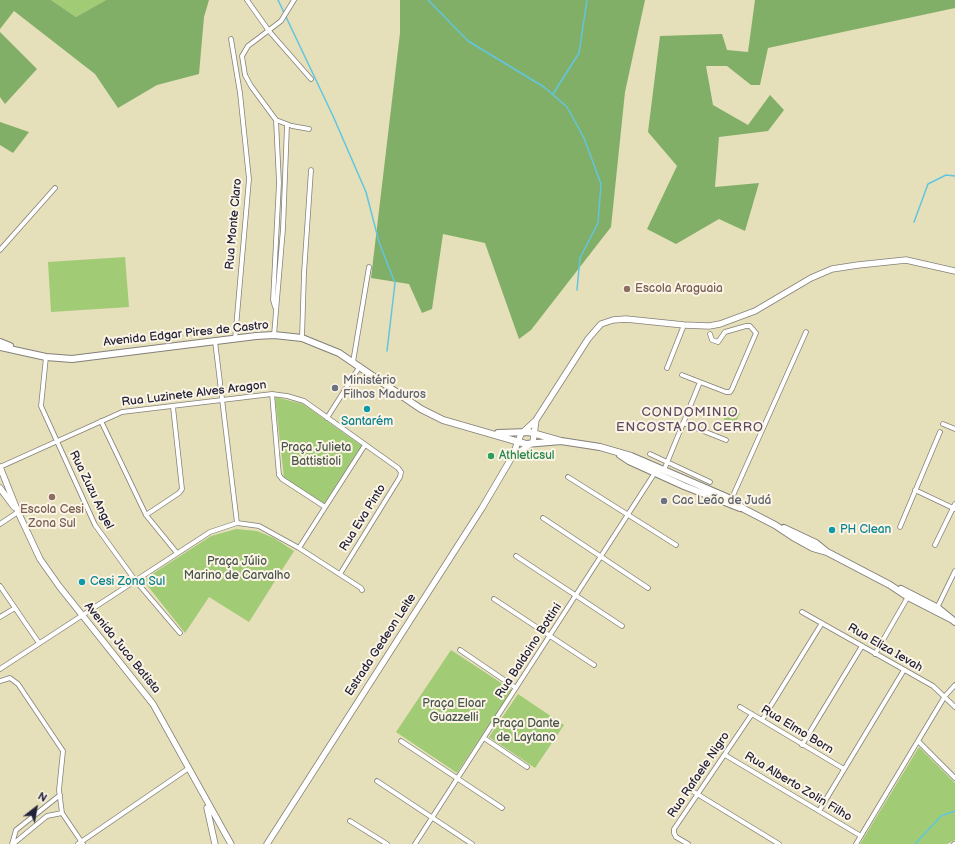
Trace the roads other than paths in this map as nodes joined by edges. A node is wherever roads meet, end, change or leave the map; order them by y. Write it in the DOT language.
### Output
graph roads {
  1 [pos="247,0"];
  2 [pos="294,0"];
  3 [pos="269,31"];
  4 [pos="231,39"];
  5 [pos="310,79"];
  6 [pos="276,120"];
  7 [pos="287,125"];
  8 [pos="309,129"];
  9 [pos="311,170"];
  10 [pos="54,188"];
  11 [pos="276,229"];
  12 [pos="283,229"];
  13 [pos="0,250"];
  14 [pos="369,267"];
  15 [pos="955,271"];
  16 [pos="275,308"];
  17 [pos="684,326"];
  18 [pos="806,332"];
  19 [pos="710,334"];
  20 [pos="274,335"];
  21 [pos="302,338"];
  22 [pos="235,339"];
  23 [pos="215,341"];
  24 [pos="0,342"];
  25 [pos="0,348"];
  26 [pos="25,352"];
  27 [pos="46,357"];
  28 [pos="353,362"];
  29 [pos="360,366"];
  30 [pos="667,368"];
  31 [pos="682,375"];
  32 [pos="700,382"];
  33 [pos="272,394"];
  34 [pos="222,400"];
  35 [pos="173,407"];
  36 [pos="327,418"];
  37 [pos="536,420"];
  38 [pos="101,421"];
  39 [pos="683,423"];
  40 [pos="943,424"];
  41 [pos="955,429"];
  42 [pos="524,432"];
  43 [pos="940,432"];
  44 [pos="535,433"];
  45 [pos="494,434"];
  46 [pos="726,440"];
  47 [pos="56,441"];
  48 [pos="561,441"];
  49 [pos="519,442"];
  50 [pos="365,445"];
  51 [pos="531,445"];
  52 [pos="650,454"];
  53 [pos="512,458"];
  54 [pos="667,462"];
  55 [pos="0,467"];
  56 [pos="659,470"];
  57 [pos="401,472"];
  58 [pos="568,477"];
  59 [pos="710,482"];
  60 [pos="8,484"];
  61 [pos="0,488"];
  62 [pos="915,490"];
  63 [pos="730,502"];
  64 [pos="325,507"];
  65 [pos="954,507"];
  66 [pos="18,512"];
  67 [pos="146,515"];
  68 [pos="628,516"];
  69 [pos="543,518"];
  70 [pos="237,523"];
  71 [pos="0,524"];
  72 [pos="900,527"];
  73 [pos="936,545"];
  74 [pos="676,546"];
  75 [pos="299,548"];
  76 [pos="177,553"];
  77 [pos="516,556"];
  78 [pos="602,557"];
  79 [pos="955,571"];
  80 [pos="340,574"];
  81 [pos="135,580"];
  82 [pos="0,586"];
  83 [pos="648,588"];
  84 [pos="362,590"];
  85 [pos="909,595"];
  86 [pos="576,597"];
  87 [pos="494,599"];
  88 [pos="15,608"];
  89 [pos="937,610"];
  90 [pos="802,612"];
  91 [pos="82,615"];
  92 [pos="0,617"];
  93 [pos="953,620"];
  94 [pos="822,623"];
  95 [pos="622,626"];
  96 [pos="180,633"];
  97 [pos="550,636"];
  98 [pos="39,643"];
  99 [pos="862,646"];
  100 [pos="460,650"];
  101 [pos="876,654"];
  102 [pos="594,665"];
  103 [pos="0,669"];
  104 [pos="904,670"];
  105 [pos="0,681"];
  106 [pos="955,686"];
  107 [pos="516,688"];
  108 [pos="945,696"];
  109 [pos="740,707"];
  110 [pos="955,707"];
  111 [pos="752,714"];
  112 [pos="762,720"];
  113 [pos="484,738"];
  114 [pos="401,741"];
  115 [pos="918,741"];
  116 [pos="802,745"];
  117 [pos="725,755"];
  118 [pos="527,767"];
  119 [pos="189,768"];
  120 [pos="844,769"];
  121 [pos="458,778"];
  122 [pos="955,778"];
  123 [pos="377,781"];
  124 [pos="689,789"];
  125 [pos="697,794"];
  126 [pos="60,795"];
  127 [pos="205,800"];
  128 [pos="502,808"];
  129 [pos="819,811"];
  130 [pos="62,814"];
  131 [pos="433,817"];
  132 [pos="350,821"];
  133 [pos="223,831"];
  134 [pos="861,836"];
  135 [pos="81,843"];
  136 [pos="13,844"];
  137 [pos="215,844"];
  138 [pos="228,844"];
  139 [pos="231,844"];
  140 [pos="267,844"];
  141 [pos="387,844"];
  142 [pos="415,844"];
  143 [pos="472,844"];
  144 [pos="688,844"];
  145 [pos="779,844"];
  146 [pos="856,844"];
  1 -- 3 [label="street"];
  2 -- 3 [label="street"];
  3 -- 5 [label="street"];
  3 -- 6 [label="street"];
  4 -- 22 [label="street, Rua Monte Claro"];
  6 -- 7 [label="street"];
  6 -- 11 [label="street"];
  7 -- 8 [label="street"];
  7 -- 12 [label="street"];
  9 -- 21 [label="street"];
  10 -- 13 [label="street"];
  11 -- 12 [label="street"];
  11 -- 16 [label="street"];
  12 -- 16 [label="street"];
  14 -- 28 [label="street"];
  15 -- 17 [label="main road, Estrada Gedeon Leite"];
  16 -- 20 [label="street"];
  17 -- 30 [label="street"];
  17 -- 37 [label="main road, Estrada Gedeon Leite"];
  18 -- 63 [label="street"];
  19 -- 32 [label="street"];
  20 -- 21 [label="main road, Avenida Edgar Pires de Castro"];
  20 -- 22 [label="main road, Avenida Edgar Pires de Castro"];
  21 -- 28 [label="main road, Avenida Edgar Pires de Castro"];
  22 -- 23 [label="main road, Avenida Edgar Pires de Castro"];
  23 -- 27 [label="main road, Avenida Edgar Pires de Castro"];
  23 -- 34 [label="street"];
  24 -- 26 [label="main road, Avenida Edgar Pires de Castro"];
  25 -- 26 [label="main road, Avenida Edgar Pires de Castro"];
  26 -- 27 [label="main road, Avenida Edgar Pires de Castro"];
  27 -- 47 [label="street, Rua Zuzu Angel"];
  28 -- 29 [label="main road, Avenida Edgar Pires de Castro"];
  29 -- 36 [label="street"];
  29 -- 45 [label="main road, Avenida Edgar Pires de Castro"];
  31 -- 32 [label="street"];
  32 -- 39 [label="street, Rua Baldoino Bottini"];
  33 -- 34 [label="street, Rua Luzinete Alves Aragon"];
  33 -- 36 [label="street, Rua Luzinete Alves Aragon"];
  33 -- 64 [label="street"];
  34 -- 35 [label="street, Rua Luzinete Alves Aragon"];
  34 -- 70 [label="street"];
  35 -- 38 [label="street, Rua Luzinete Alves Aragon"];
  35 -- 67 [label="street"];
  36 -- 50 [label="street, Rua Luzinete Alves Aragon"];
  37 -- 42 [label="main road, Estrada Gedeon Leite"];
  37 -- 44 [label="main road, Estrada Gedeon Leite"];
  38 -- 47 [label="street, Rua Luzinete Alves Aragon"];
  38 -- 67 [label="street"];
  39 -- 46 [label="street"];
  39 -- 54 [label="street, Rua Baldoino Bottini"];
  40 -- 41 [label="street"];
  42 -- 44 [label="main road, Avenida Edgar Pires de Castro"];
  42 -- 45 [label="main road, Avenida Edgar Pires de Castro"];
  42 -- 49 [label="main road, Estrada Gedeon Leite"];
  43 -- 62 [label="street"];
  44 -- 48 [label="main road, Avenida Edgar Pires de Castro"];
  44 -- 51 [label="main road, Estrada Gedeon Leite"];
  45 -- 49 [label="main road, Avenida Edgar Pires de Castro"];
  47 -- 55 [label="street, Rua Luzinete Alves Aragon"];
  47 -- 81 [label="street, Rua Zuzu Angel"];
  48 -- 51 [label="main road, Avenida Edgar Pires de Castro"];
  48 -- 56 [label="main road, Avenida Edgar Pires de Castro"];
  49 -- 51 [label="main road, Avenida Edgar Pires de Castro"];
  49 -- 53 [label="main road, Estrada Gedeon Leite"];
  50 -- 57 [label="street, Rua Luzinete Alves Aragon"];
  50 -- 64 [label="street"];
  51 -- 53 [label="main road, Estrada Gedeon Leite"];
  52 -- 54 [label="street"];
  53 -- 140 [label="main road, Estrada Gedeon Leite"];
  54 -- 56 [label="street, Rua Baldoino Bottini"];
  54 -- 59 [label="street"];
  55 -- 60 [label="main road, Avenida Juca Batista"];
  56 -- 63 [label="main road, Avenida Edgar Pires de Castro"];
  56 -- 63 [label="main road, Avenida Edgar Pires de Castro"];
  56 -- 68 [label="street, Rua Baldoino Bottini"];
  57 -- 80 [label="street, Rua Eva Pinto"];
  58 -- 68 [label="street"];
  60 -- 61 [label="main road"];
  60 -- 66 [label="main road, Avenida Juca Batista"];
  61 -- 66 [label="main road, Avenida Juca Batista"];
  62 -- 65 [label="street"];
  62 -- 72 [label="street"];
  63 -- 85 [label="main road, Avenida Edgar Pires de Castro"];
  64 -- 75 [label="street"];
  65 -- 73 [label="street"];
  66 -- 71 [label="street"];
  66 -- 91 [label="main road, Avenida Juca Batista"];
  67 -- 76 [label="street"];
  68 -- 74 [label="street"];
  68 -- 78 [label="street, Rua Baldoino Bottini"];
  69 -- 78 [label="street"];
  70 -- 75 [label="street"];
  70 -- 76 [label="street"];
  75 -- 80 [label="street"];
  76 -- 81 [label="street"];
  77 -- 86 [label="street"];
  78 -- 83 [label="street"];
  78 -- 86 [label="street, Rua Baldoino Bottini"];
  79 -- 89 [label="street"];
  80 -- 84 [label="street"];
  81 -- 91 [label="street"];
  81 -- 96 [label="street, Rua Zuzu Angel"];
  82 -- 88 [label="street"];
  85 -- 89 [label="main road, Avenida Edgar Pires de Castro"];
  85 -- 101 [label="street"];
  86 -- 95 [label="street"];
  86 -- 97 [label="street, Rua Baldoino Bottini"];
  87 -- 97 [label="street"];
  88 -- 92 [label="street"];
  88 -- 98 [label="street"];
  89 -- 93 [label="main road, Avenida Edgar Pires de Castro"];
  90 -- 94 [label="street, Rua Eliza Ievah"];
  91 -- 98 [label="street"];
  91 -- 119 [label="main road, Avenida Juca Batista"];
  94 -- 99 [label="street, Rua Eliza Ievah"];
  94 -- 112 [label="street"];
  97 -- 102 [label="street"];
  97 -- 107 [label="street, Rua Baldoino Bottini"];
  98 -- 103 [label="street"];
  99 -- 101 [label="street, Rua Eliza Ievah"];
  99 -- 116 [label="street"];
  100 -- 107 [label="street"];
  101 -- 104 [label="street, Rua Eliza Ievah"];
  104 -- 108 [label="street, Rua Eliza Ievah"];
  104 -- 120 [label="street"];
  105 -- 126 [label="street"];
  106 -- 108 [label="street"];
  107 -- 113 [label="street, Rua Baldoino Bottini"];
  108 -- 110 [label="street, Rua Eliza Ievah"];
  108 -- 115 [label="street"];
  109 -- 111 [label="street, Rua Elmo Born"];
  111 -- 112 [label="street, Rua Elmo Born"];
  111 -- 117 [label="street, Rua Rafaele Nigro"];
  112 -- 116 [label="street, Rua Elmo Born"];
  113 -- 118 [label="street"];
  113 -- 121 [label="street, Rua Baldoino Bottini"];
  114 -- 121 [label="street"];
  115 -- 122 [label="street"];
  115 -- 134 [label="street"];
  116 -- 120 [label="street, Rua Elmo Born"];
  117 -- 125 [label="street, Rua Rafaele Nigro"];
  117 -- 129 [label="street, Rua Alberto Zolin Filho"];
  119 -- 127 [label="main road, Avenida Juca Batista"];
  119 -- 135 [label="street"];
  120 -- 129 [label="street"];
  121 -- 128 [label="street"];
  121 -- 131 [label="street, Rua Baldoino Bottini"];
  123 -- 131 [label="street"];
  124 -- 125 [label="street"];
  125 -- 144 [label="street, Rua Rafaele Nigro"];
  125 -- 145 [label="street"];
  126 -- 130 [label="street"];
  126 -- 136 [label="street"];
  127 -- 133 [label="main road, Avenida Juca Batista"];
  127 -- 137 [label="main road, Avenida Juca Batista"];
  129 -- 134 [label="street, Rua Alberto Zolin Filho"];
  130 -- 135 [label="street"];
  130 -- 136 [label="street"];
  131 -- 142 [label="street, Rua Baldoino Bottini"];
  131 -- 143 [label="street"];
  132 -- 141 [label="street"];
  133 -- 138 [label="main road, Avenida Juca Batista"];
  133 -- 139 [label="main road, Avenida Juca Batista"];
  134 -- 146 [label="street"];
}
